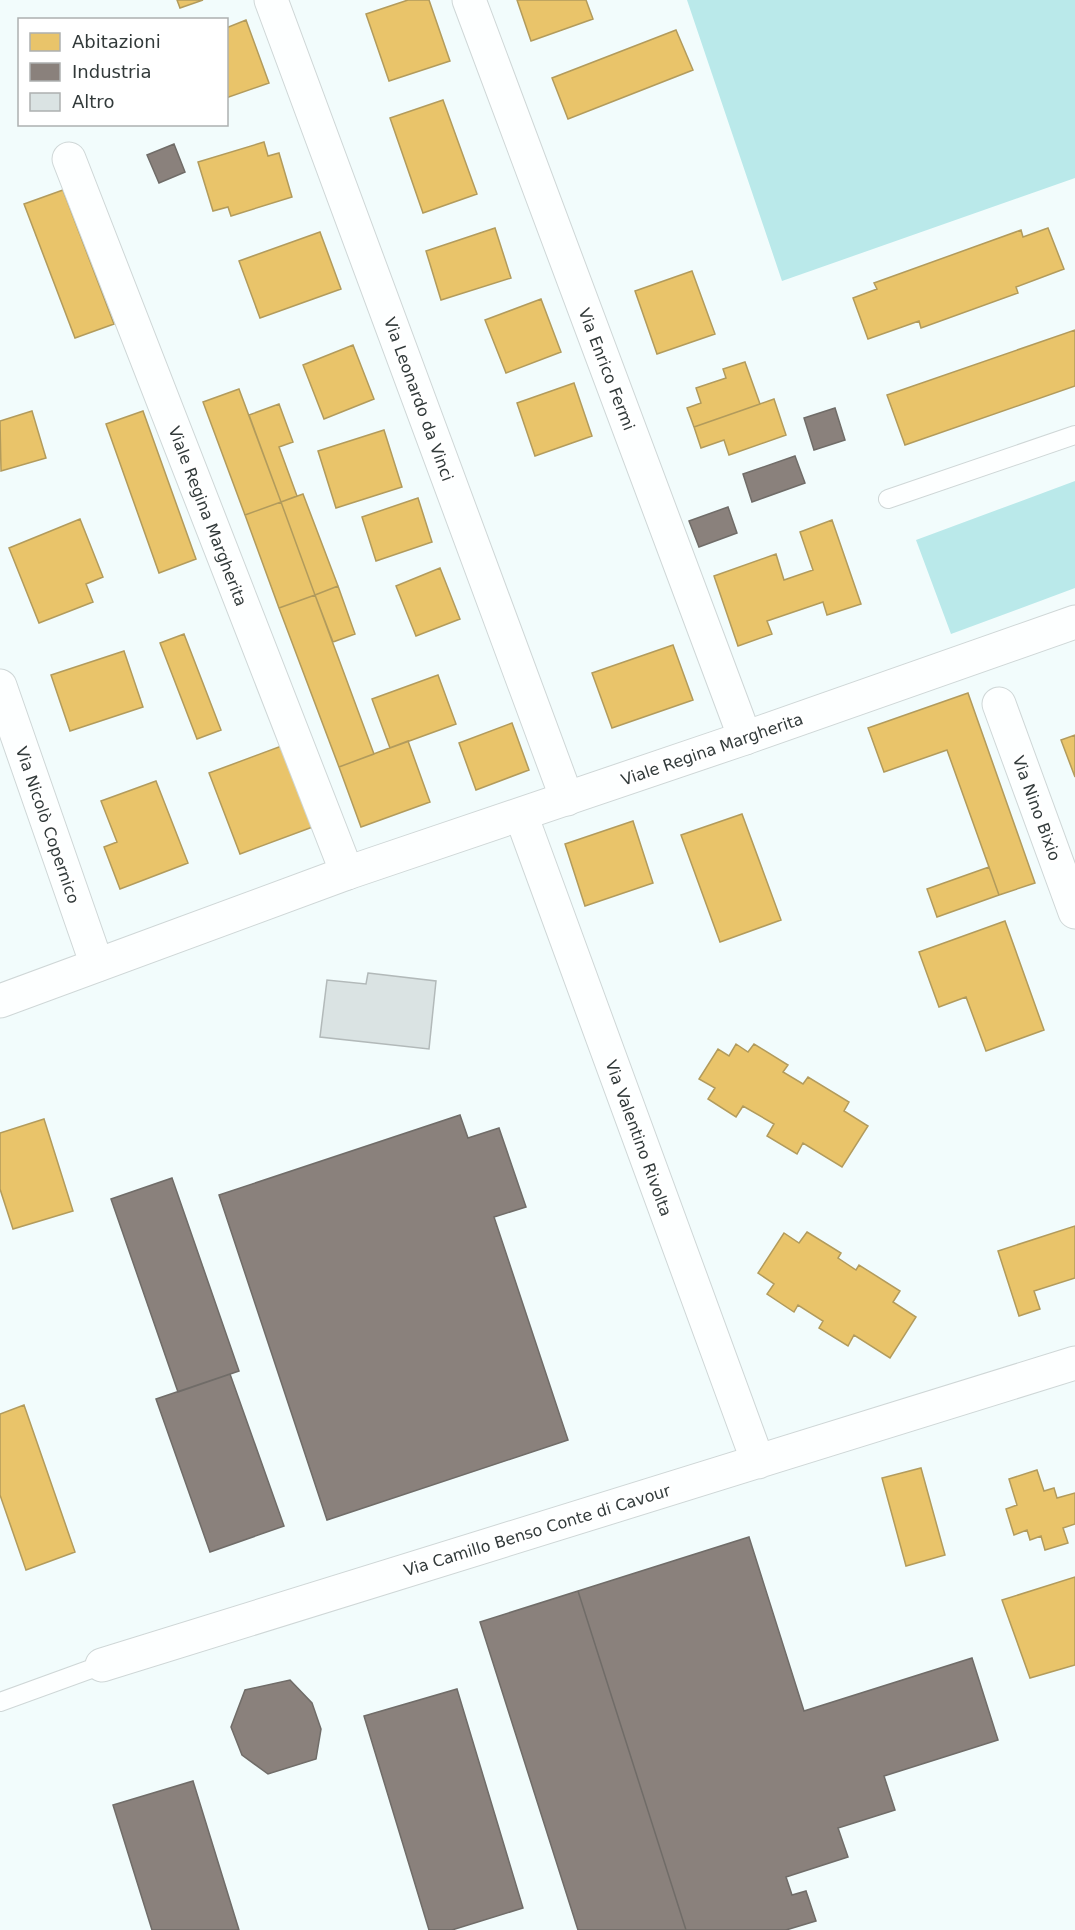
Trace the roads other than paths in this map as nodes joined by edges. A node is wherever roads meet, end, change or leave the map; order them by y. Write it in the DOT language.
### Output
graph roads {
  1 [pos="271,0"];
  2 [pos="469,0"];
  3 [pos="69,159"];
  4 [pos="1075,435"];
  5 [pos="888,499"];
  6 [pos="1075,622"];
  7 [pos="0,686"];
  8 [pos="999,704"];
  9 [pos="745,738"];
  10 [pos="567,799"];
  11 [pos="521,815"];
  12 [pos="347,873"];
  13 [pos="1075,912"];
  14 [pos="97,964"];
  15 [pos="0,1001"];
  16 [pos="1075,1363"];
  17 [pos="758,1461"];
  18 [pos="102,1665"];
  19 [pos="0,1702"];
  1 -- 10 [label="street, Via Leonardo da Vinci"];
  2 -- 9 [label="street, Via Enrico Fermi"];
  3 -- 12 [label="street, Viale Regina Margherita"];
  4 -- 5 [label="lane"];
  6 -- 9 [label="street, Viale Regina Margherita"];
  7 -- 14 [label="street, Via Nicolò Copernico"];
  8 -- 13 [label="street, Via Nino Bixio"];
  9 -- 10 [label="street, Viale Regina Margherita"];
  10 -- 11 [label="street, Viale Regina Margherita"];
  11 -- 12 [label="street, Viale Regina Margherita"];
  11 -- 17 [label="street, Via Valentino Rivolta"];
  12 -- 14 [label="street, Viale Regina Margherita"];
  14 -- 15 [label="street, Viale Regina Margherita"];
  16 -- 17 [label="street, Via Camillo Benso Conte di Cavour"];
  17 -- 18 [label="street, Via Camillo Benso Conte di Cavour"];
  18 -- 19 [label="lane, Via Camillo Benso Conte di Cavour"];
}
